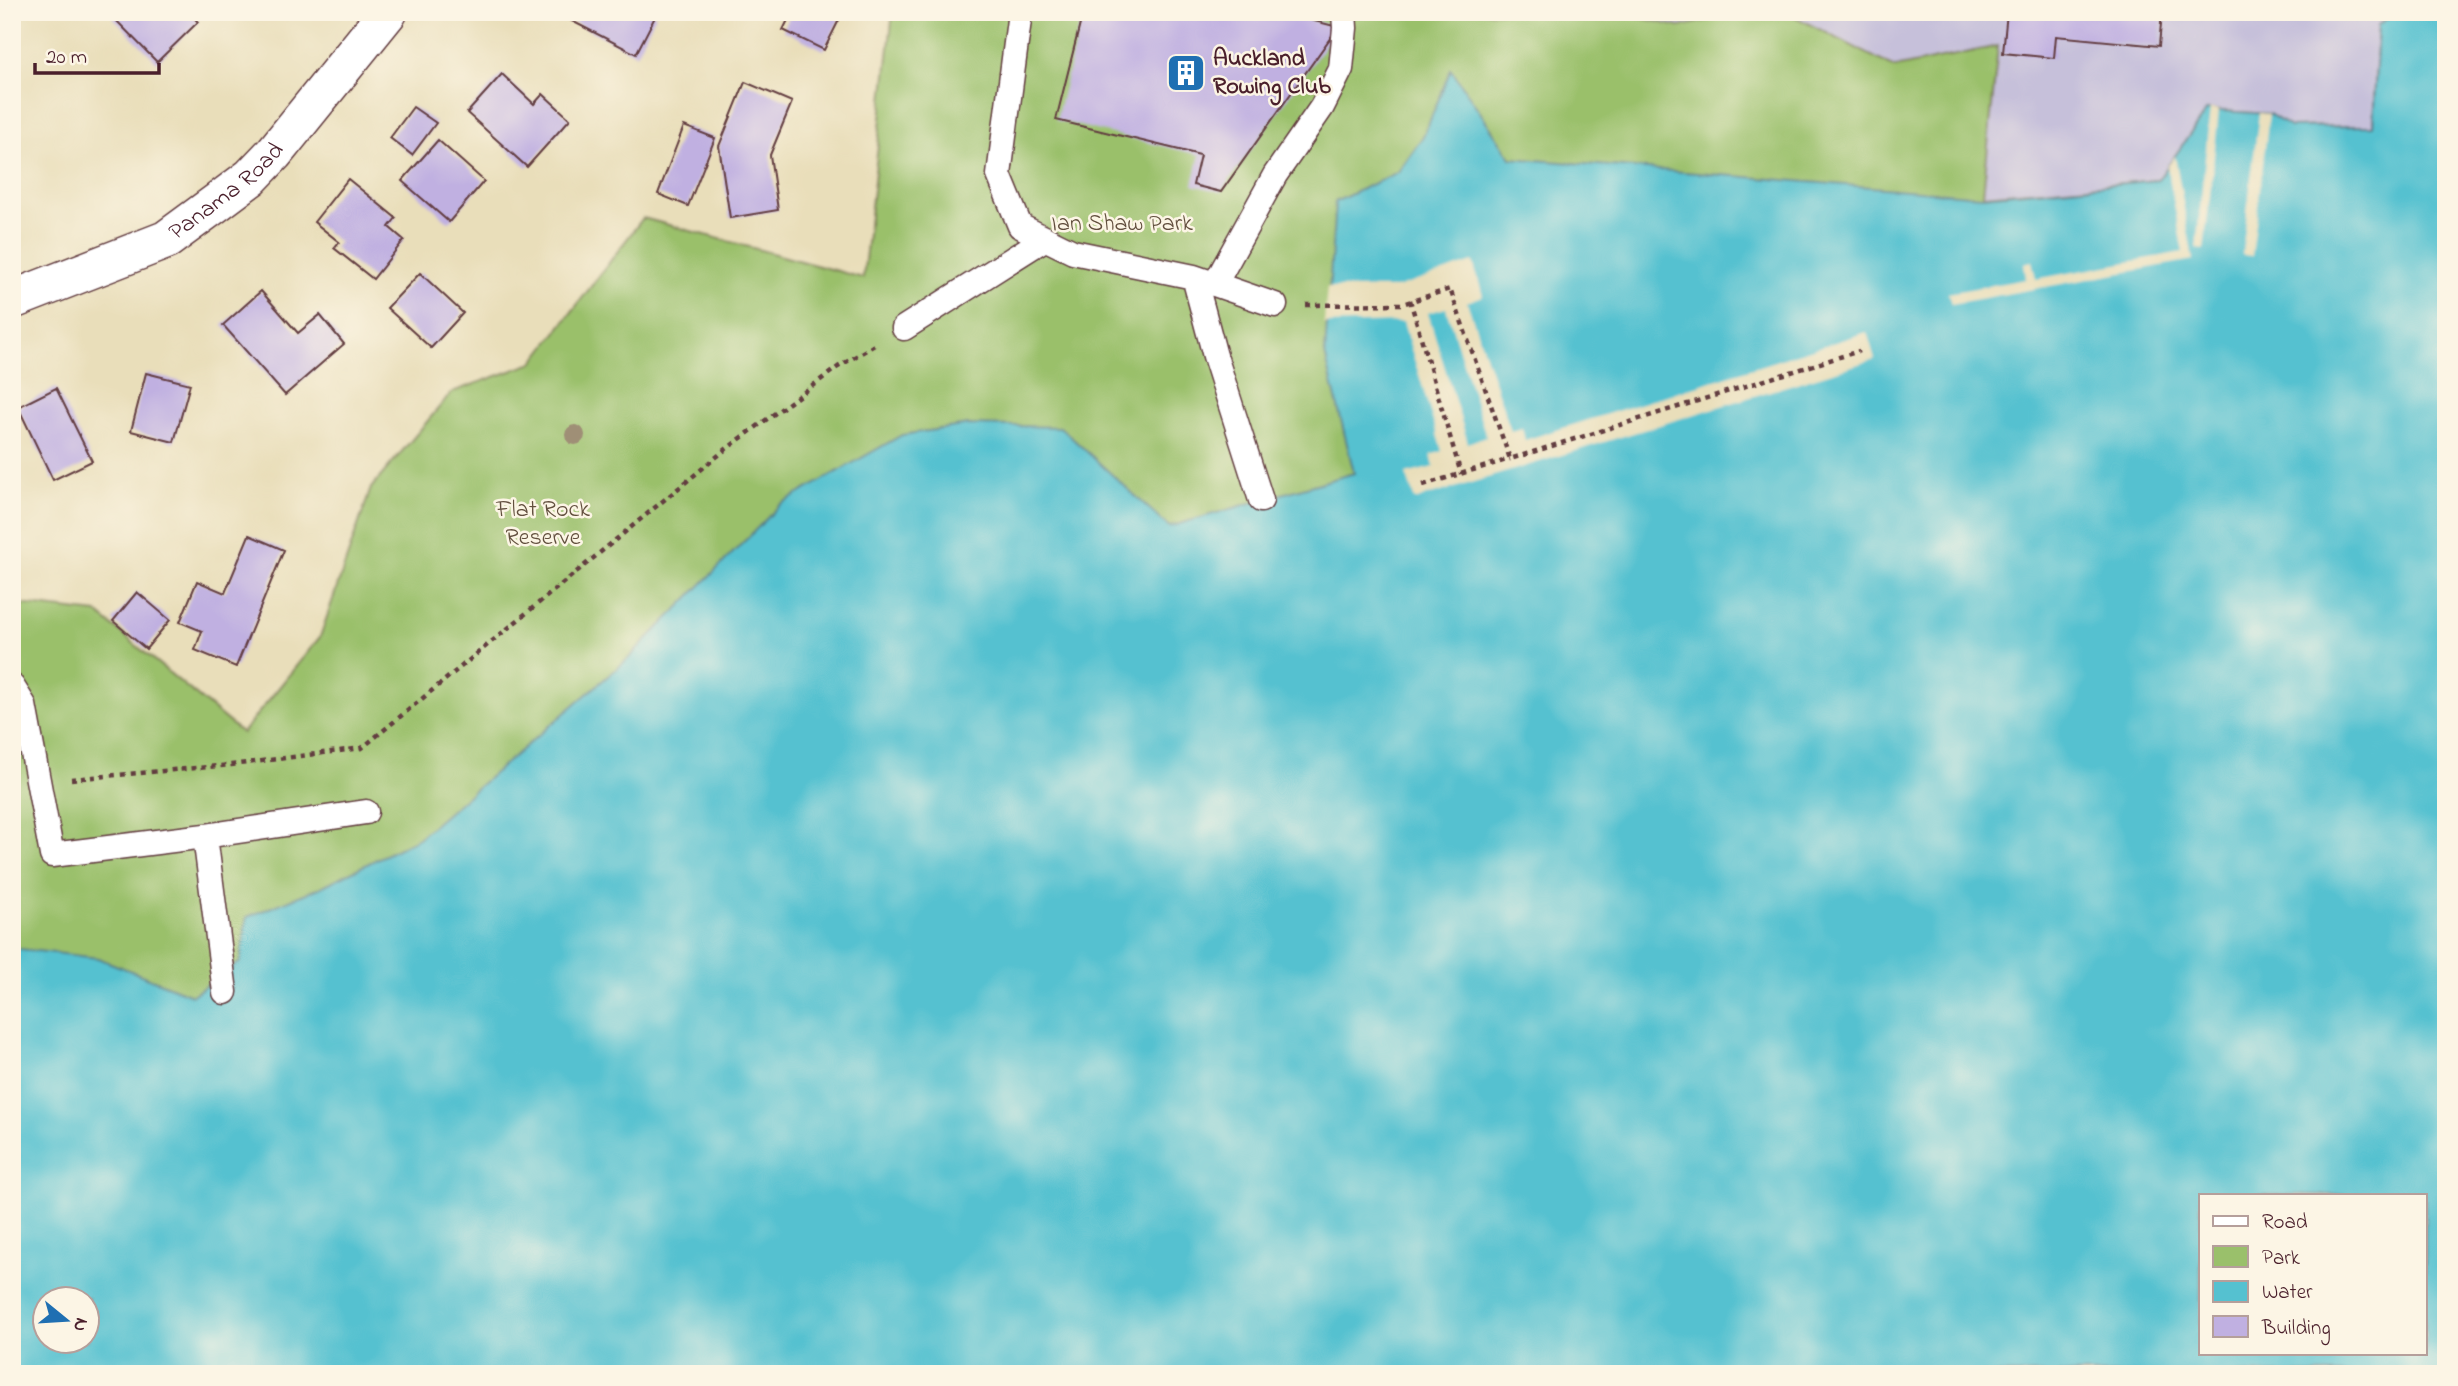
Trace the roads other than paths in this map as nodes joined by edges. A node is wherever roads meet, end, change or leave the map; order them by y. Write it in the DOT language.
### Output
graph roads {
  1 [pos="388,12"];
  2 [pos="1020,12"];
  3 [pos="1344,12"];
  4 [pos="1044,239"];
  5 [pos="1205,280"];
  6 [pos="12,300"];
  7 [pos="1275,305"];
  8 [pos="904,328"];
  9 [pos="1261,500"];
  10 [pos="12,686"];
  11 [pos="366,811"];
  12 [pos="205,836"];
  13 [pos="225,992"];
  1 -- 6 [label="street, Panama Road"];
  2 -- 4 [label="lane"];
  3 -- 5 [label="lane"];
  4 -- 5 [label="lane"];
  4 -- 8 [label="lane"];
  5 -- 7 [label="lane"];
  5 -- 9 [label="lane"];
  10 -- 12 [label="lane"];
  11 -- 12 [label="lane"];
  12 -- 13 [label="lane"];
}
